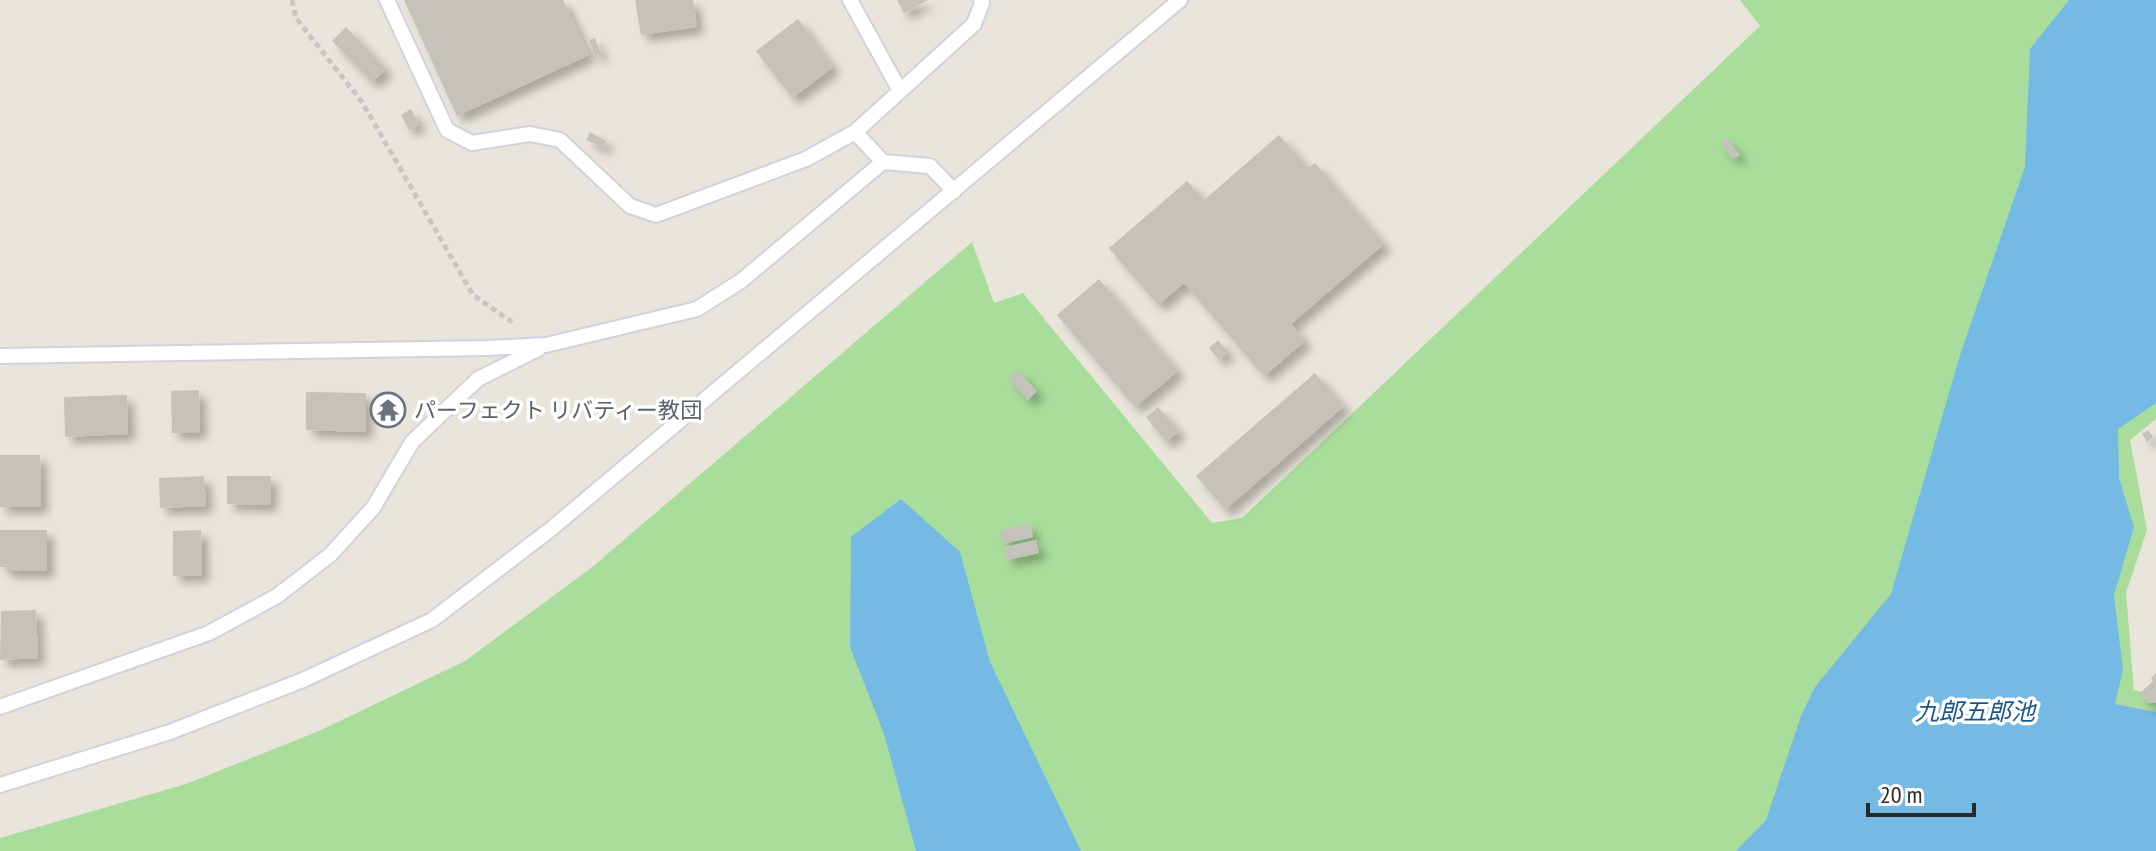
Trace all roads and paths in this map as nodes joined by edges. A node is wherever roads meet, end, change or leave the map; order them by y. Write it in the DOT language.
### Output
graph roads {
  1 [pos="292,0"];
  2 [pos="387,0"];
  3 [pos="850,0"];
  4 [pos="981,0"];
  5 [pos="1180,0"];
  6 [pos="900,91"];
  7 [pos="855,132"];
  8 [pos="883,162"];
  9 [pos="954,191"];
  10 [pos="546,345"];
  11 [pos="0,356"];
  12 [pos="0,707"];
  13 [pos="0,785"];
  1 -- 10 [label="path"];
  2 -- 7 [label="lane"];
  3 -- 6 [label="lane"];
  4 -- 6 [label="lane"];
  5 -- 9 [label="lane"];
  6 -- 7 [label="lane"];
  7 -- 8 [label="lane"];
  8 -- 9 [label="lane"];
  8 -- 10 [label="lane"];
  9 -- 13 [label="lane"];
  10 -- 11 [label="lane"];
  10 -- 12 [label="lane"];
}
